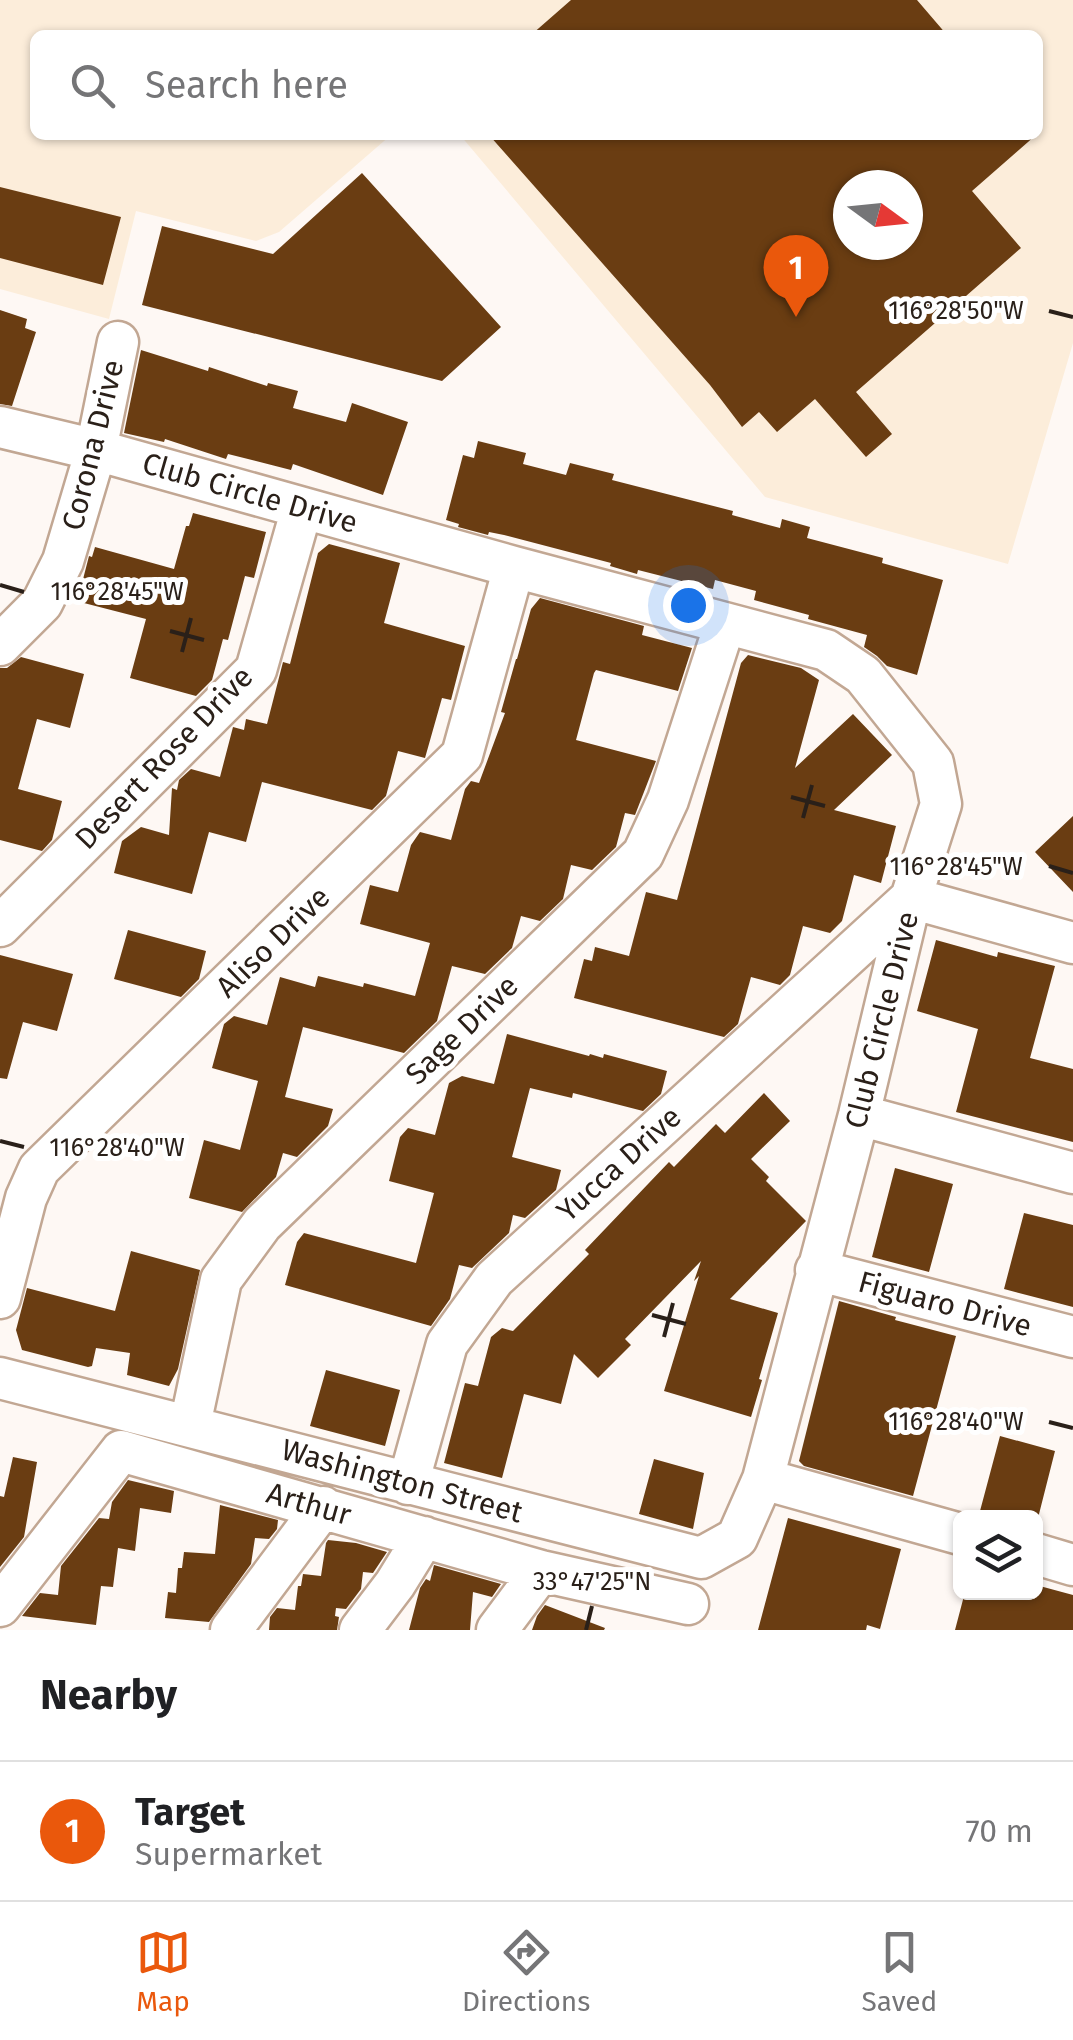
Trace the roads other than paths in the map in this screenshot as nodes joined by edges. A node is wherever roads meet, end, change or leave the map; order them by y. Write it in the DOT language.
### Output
graph roads {
  1 [pos="118,342"];
  2 [pos="0,426"];
  3 [pos="96,450"];
  4 [pos="302,508"];
  5 [pos="514,567"];
  6 [pos="725,624"];
  7 [pos="0,645"];
  8 [pos="911,898"];
  9 [pos="0,926"];
  10 [pos="1073,943"];
  11 [pos="859,1115"];
  12 [pos="1073,1174"];
  13 [pos="816,1270"];
  14 [pos="0,1298"];
  15 [pos="1073,1338"];
  16 [pos="0,1378"];
  17 [pos="190,1425"];
  18 [pos="764,1479"];
  19 [pos="408,1484"];
  20 [pos="323,1507"];
  21 [pos="953,1532"];
  22 [pos="424,1536"];
  23 [pos="1043,1556"];
  24 [pos="1073,1565"];
  25 [pos="541,1571"];
  26 [pos="688,1604"];
  27 [pos="0,1606"];
  28 [pos="232,1630"];
  29 [pos="360,1630"];
  30 [pos="497,1630"];
  1 -- 3 [label="street, Corona Drive"];
  2 -- 3 [label="street, Club Circle Drive"];
  3 -- 4 [label="street, Club Circle Drive"];
  3 -- 7 [label="street, Corona Drive"];
  4 -- 5 [label="street, Club Circle Drive"];
  4 -- 9 [label="street, Desert Rose Drive"];
  5 -- 6 [label="street, Club Circle Drive"];
  5 -- 14 [label="street, Aliso Drive"];
  6 -- 8 [label="street, Club Circle Drive"];
  6 -- 17 [label="street, Sage Drive"];
  8 -- 10 [label="street"];
  8 -- 11 [label="street, Club Circle Drive"];
  8 -- 19 [label="street, Yucca Drive"];
  11 -- 12 [label="street"];
  11 -- 13 [label="street, Club Circle Drive"];
  13 -- 15 [label="street, Figuaro Drive"];
  13 -- 18 [label="street, Club Circle Drive"];
  16 -- 17 [label="street, Washington Street"];
  17 -- 19 [label="street, Washington Street"];
  18 -- 19 [label="street, Washington Street"];
  18 -- 21 [label="street"];
  20 -- 22 [label="street, Arthur"];
  20 -- 27 [label="street, Arthur"];
  20 -- 28 [label="street"];
  22 -- 25 [label="street, Arthur"];
  22 -- 29 [label="street"];
  23 -- 24 [label="street"];
  25 -- 26 [label="street, Arthur"];
  25 -- 30 [label="street"];
}
